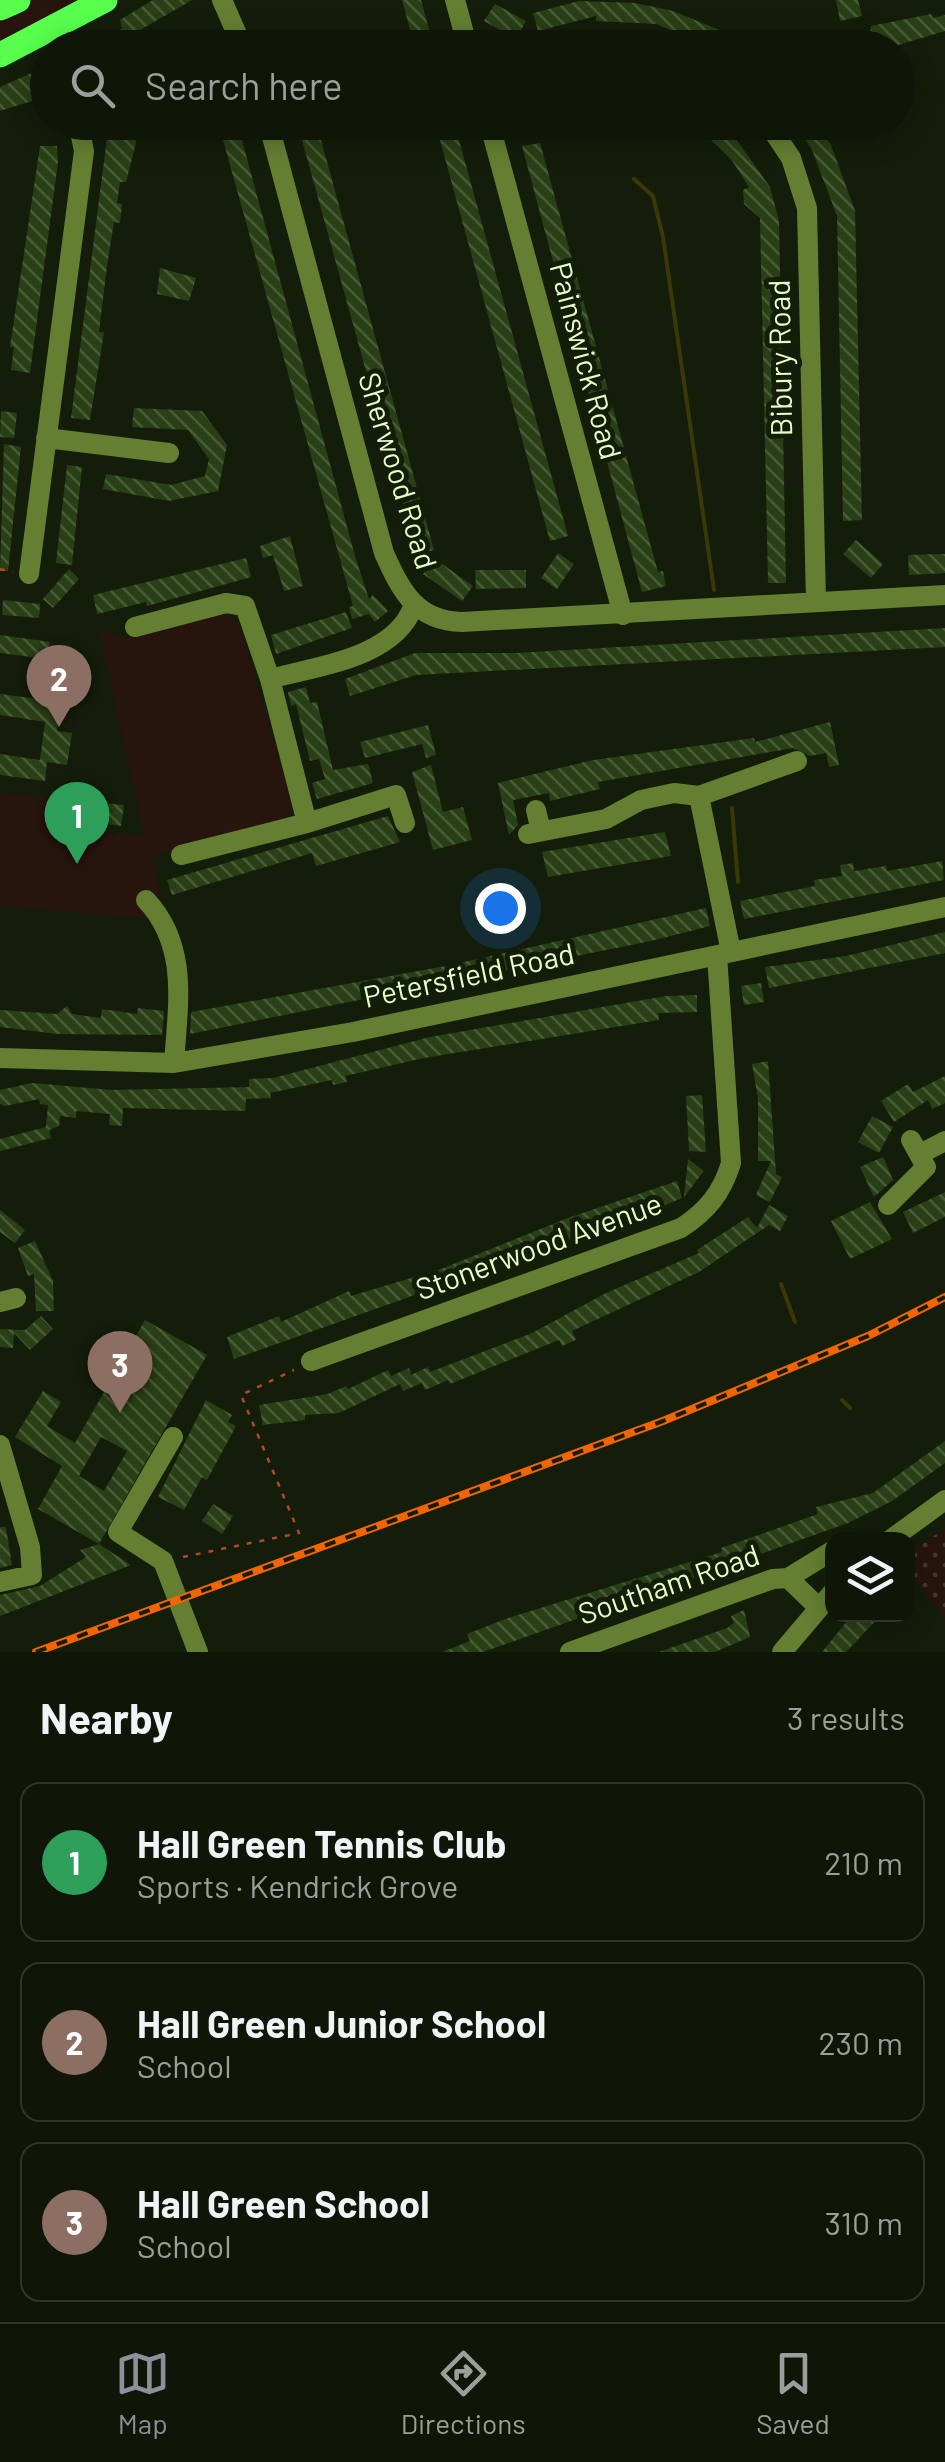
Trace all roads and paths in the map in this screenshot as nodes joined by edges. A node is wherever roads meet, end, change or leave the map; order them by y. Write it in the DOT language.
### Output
graph roads {
  1 [pos="18,0"];
  2 [pos="105,0"];
  3 [pos="222,0"];
  4 [pos="455,0"];
  5 [pos="0,8"];
  6 [pos="63,30"];
  7 [pos="235,30"];
  8 [pos="463,30"];
  9 [pos="30,45"];
  10 [pos="0,54"];
  11 [pos="82,140"];
  12 [pos="273,140"];
  13 [pos="493,140"];
  14 [pos="779,140"];
  15 [pos="46,438"];
  16 [pos="169,453"];
  17 [pos="29,574"];
  18 [pos="945,595"];
  19 [pos="816,602"];
  20 [pos="414,607"];
  21 [pos="623,615"];
  22 [pos="135,627"];
  23 [pos="270,680"];
  24 [pos="797,761"];
  25 [pos="700,796"];
  26 [pos="536,810"];
  27 [pos="307,823"];
  28 [pos="404,823"];
  29 [pos="181,855"];
  30 [pos="146,900"];
  31 [pos="945,907"];
  32 [pos="724,953"];
  33 [pos="0,1058"];
  34 [pos="174,1062"];
  35 [pos="945,1141"];
  36 [pos="888,1205"];
  37 [pos="311,1361"];
  38 [pos="173,1437"];
  39 [pos="0,1445"];
  40 [pos="945,1500"];
  41 [pos="901,1532"];
  42 [pos="825,1555"];
  43 [pos="163,1561"];
  44 [pos="788,1578"];
  45 [pos="0,1582"];
  46 [pos="825,1600"];
  47 [pos="198,1652"];
  48 [pos="570,1652"];
  49 [pos="782,1652"];
  1 -- 5 [label="main road"];
  2 -- 6 [label="main road"];
  3 -- 7 [label="street"];
  4 -- 8 [label="street"];
  9 -- 10 [label="main road"];
  11 -- 15 [label="street"];
  12 -- 20 [label="street, Sherwood Road"];
  13 -- 21 [label="street, Painswick Road"];
  14 -- 19 [label="street, Bibury Road"];
  15 -- 16 [label="street"];
  15 -- 17 [label="street"];
  18 -- 19 [label="street, Sherwood Road"];
  19 -- 21 [label="street, Sherwood Road"];
  20 -- 21 [label="street, Sherwood Road"];
  20 -- 23 [label="street"];
  22 -- 23 [label="street"];
  23 -- 27 [label="street"];
  24 -- 25 [label="street"];
  25 -- 26 [label="street"];
  25 -- 32 [label="street, Stonerwood Avenue"];
  27 -- 28 [label="street"];
  27 -- 29 [label="street"];
  30 -- 34 [label="street"];
  31 -- 32 [label="street, Petersfield Road"];
  32 -- 34 [label="street, Petersfield Road"];
  32 -- 37 [label="street, Stonerwood Avenue"];
  33 -- 34 [label="street, Petersfield Road"];
  35 -- 36 [label="street"];
  37 -- 43 [label="path"];
  38 -- 43 [label="street"];
  39 -- 45 [label="street"];
  40 -- 41 [label="street"];
  42 -- 44 [label="street, Southam Road"];
  43 -- 47 [label="street"];
  44 -- 46 [label="street, Southam Road"];
  44 -- 48 [label="street, Southam Road"];
  46 -- 49 [label="street"];
}
